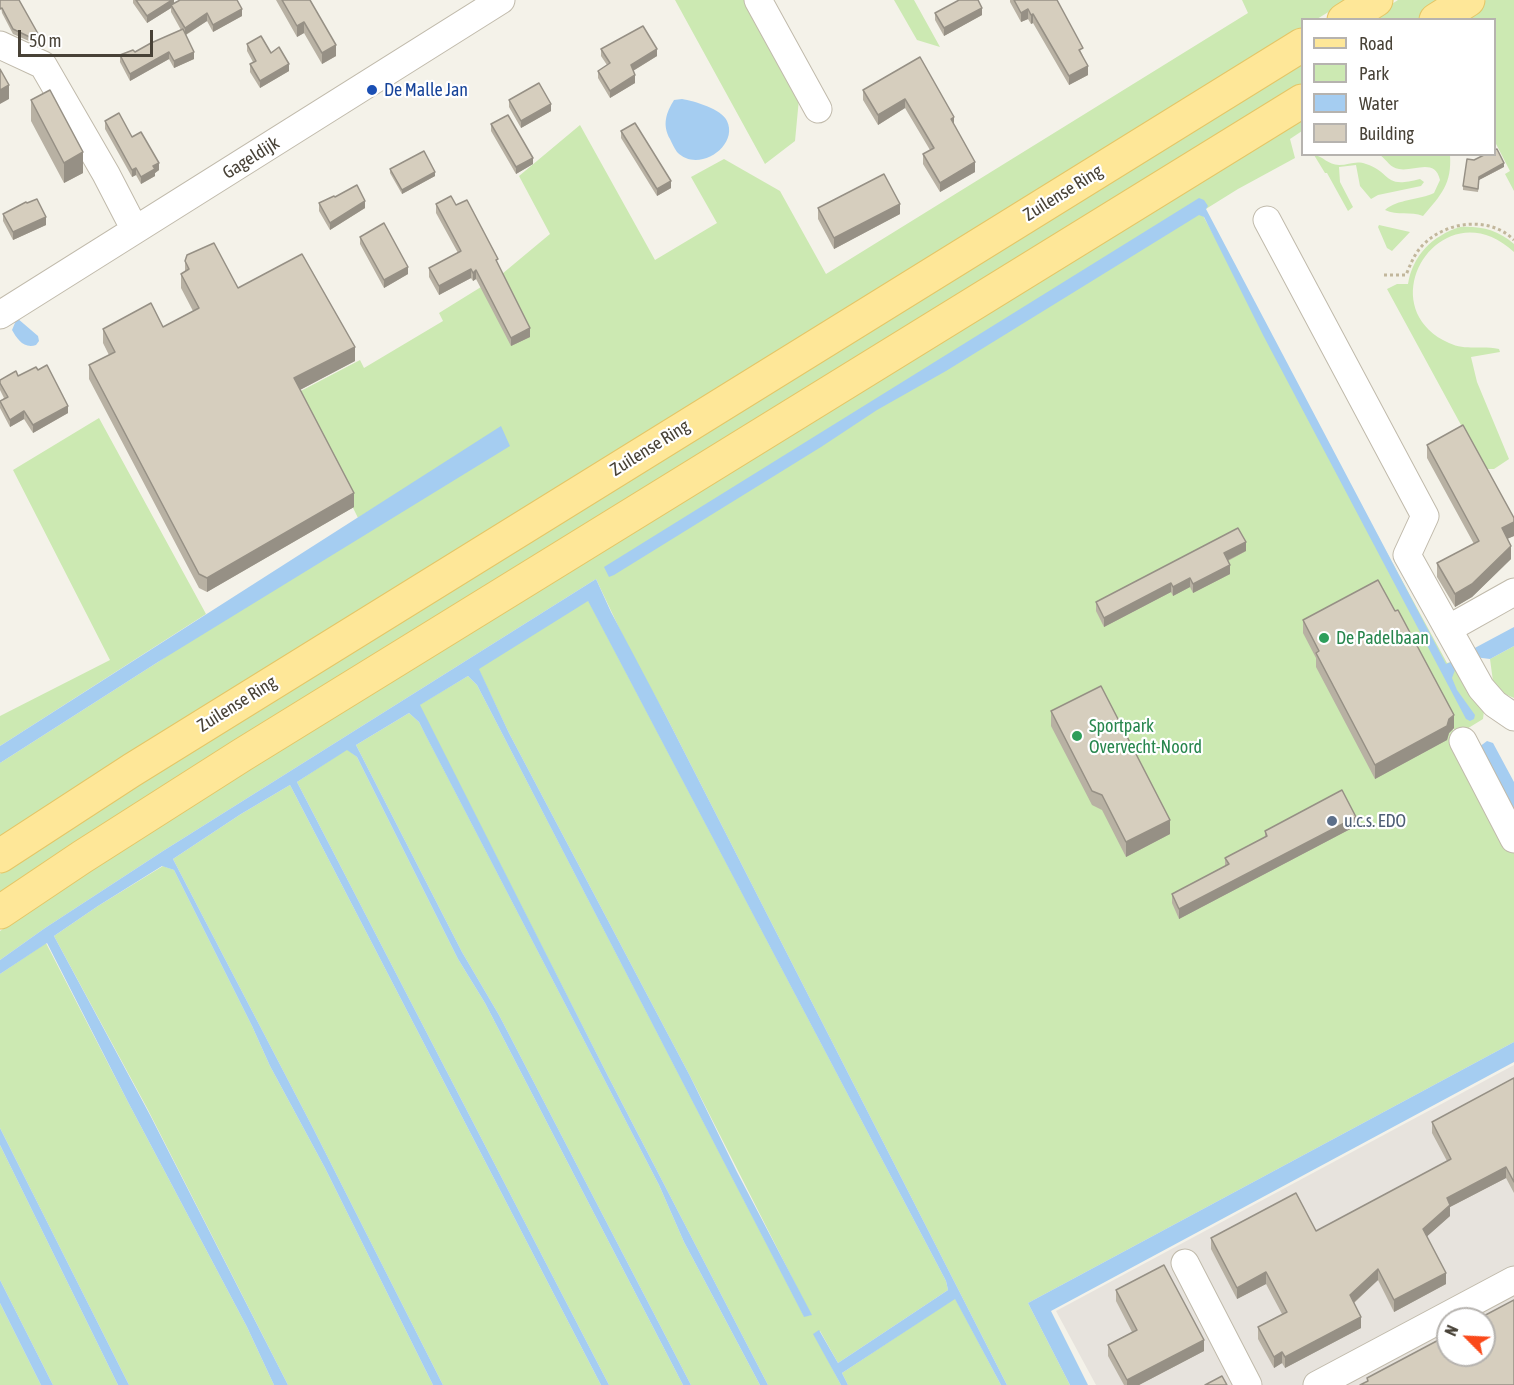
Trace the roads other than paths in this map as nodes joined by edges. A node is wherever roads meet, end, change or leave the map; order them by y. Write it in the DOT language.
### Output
graph roads {
  1 [pos="501,0"];
  2 [pos="758,0"];
  3 [pos="1376,0"];
  4 [pos="1468,0"];
  5 [pos="1347,18"];
  6 [pos="1439,18"];
  7 [pos="0,45"];
  8 [pos="1301,46"];
  9 [pos="1301,102"];
  10 [pos="818,109"];
  11 [pos="1267,220"];
  12 [pos="135,231"];
  13 [pos="0,315"];
  14 [pos="1514,592"];
  15 [pos="1448,629"];
  16 [pos="1514,717"];
  17 [pos="1462,741"];
  18 [pos="1514,839"];
  19 [pos="0,856"];
  20 [pos="0,912"];
  21 [pos="1185,1263"];
  22 [pos="1514,1280"];
  23 [pos="1248,1385"];
  24 [pos="1317,1385"];
  1 -- 12 [label="street, Gageldijk"];
  2 -- 10 [label="street"];
  3 -- 5 [label="main road"];
  4 -- 6 [label="main road"];
  7 -- 12 [label="street"];
  8 -- 19 [label="main road, Zuilense Ring"];
  9 -- 20 [label="main road"];
  11 -- 15 [label="street"];
  12 -- 13 [label="street, Gageldijk"];
  14 -- 15 [label="street"];
  15 -- 16 [label="street"];
  17 -- 18 [label="street"];
  21 -- 23 [label="street"];
  22 -- 24 [label="street"];
}
